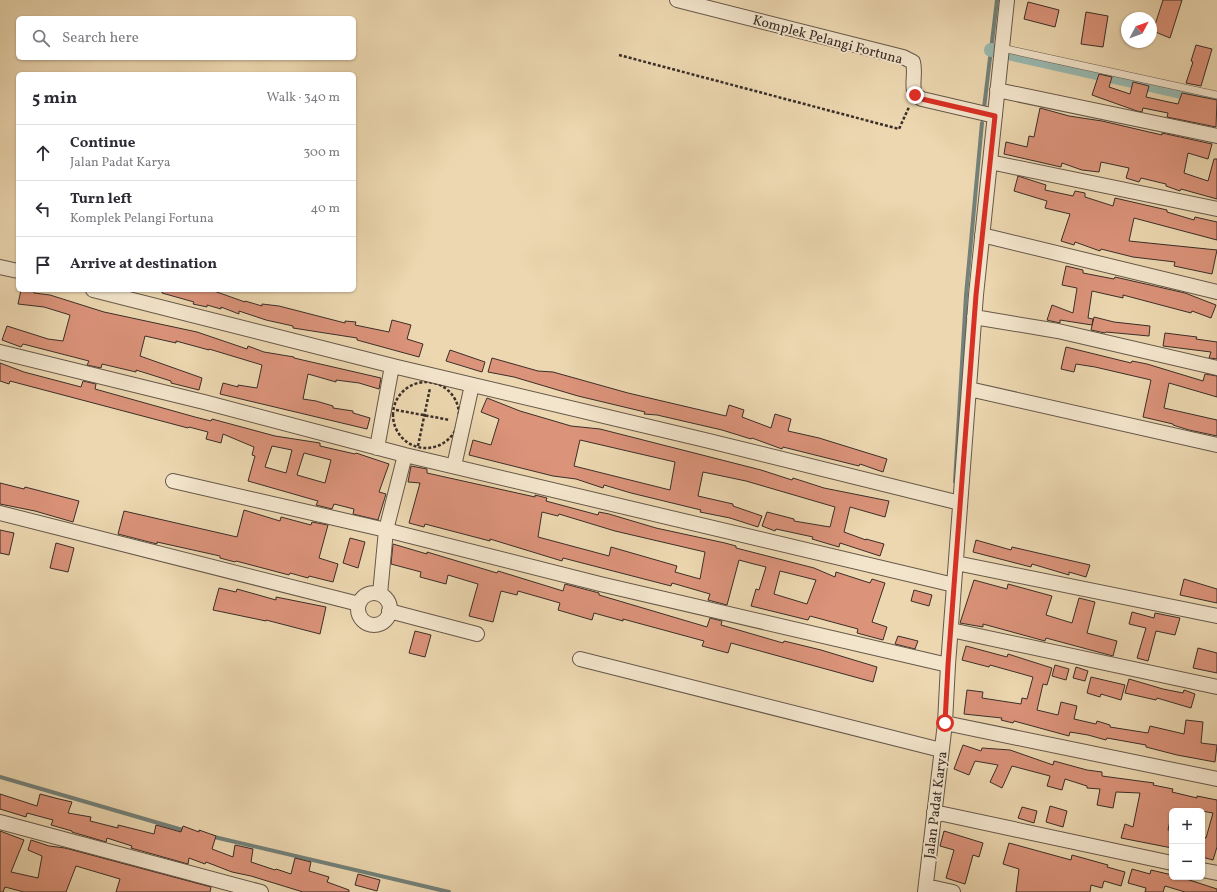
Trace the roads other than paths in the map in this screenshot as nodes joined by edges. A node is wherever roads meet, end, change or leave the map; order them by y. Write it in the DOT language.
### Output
graph roads {
  1 [pos="676,0"];
  2 [pos="1007,0"];
  3 [pos="1002,48"];
  4 [pos="997,90"];
  5 [pos="1217,96"];
  6 [pos="995,116"];
  7 [pos="1217,136"];
  8 [pos="990,162"];
  9 [pos="1217,209"];
  10 [pos="982,235"];
  11 [pos="0,267"];
  12 [pos="16,271"];
  13 [pos="101,292"];
  14 [pos="1217,292"];
  15 [pos="974,317"];
  16 [pos="0,352"];
  17 [pos="392,366"];
  18 [pos="1217,368"];
  19 [pos="472,385"];
  20 [pos="969,389"];
  21 [pos="1217,445"];
  22 [pos="376,448"];
  23 [pos="405,456"];
  24 [pos="454,466"];
  25 [pos="173,481"];
  26 [pos="960,503"];
  27 [pos="0,513"];
  28 [pos="386,530"];
  29 [pos="956,563"];
  30 [pos="954,585"];
  31 [pos="380,594"];
  32 [pos="359,604"];
  33 [pos="389,611"];
  34 [pos="1217,616"];
  35 [pos="951,630"];
  36 [pos="477,634"];
  37 [pos="580,659"];
  38 [pos="948,665"];
  39 [pos="1217,687"];
  40 [pos="945,723"];
  41 [pos="941,750"];
  42 [pos="1217,779"];
  43 [pos="934,812"];
  44 [pos="0,822"];
  45 [pos="1169,862"];
  46 [pos="1205,871"];
  47 [pos="1217,873"];
  48 [pos="925,889"];
  49 [pos="261,892"];
  50 [pos="953,892"];
  1 -- 6 [label="street, Komplek Pelangi Fortuna"];
  2 -- 3 [label="street, Jalan Padat Karya"];
  3 -- 4 [label="street, Jalan Padat Karya"];
  3 -- 5 [label="lane"];
  4 -- 6 [label="street, Jalan Padat Karya"];
  4 -- 7 [label="street"];
  6 -- 8 [label="street, Jalan Padat Karya"];
  8 -- 9 [label="street"];
  8 -- 10 [label="street, Jalan Padat Karya"];
  10 -- 14 [label="street"];
  10 -- 15 [label="street, Jalan Padat Karya"];
  11 -- 12 [label="street"];
  13 -- 17 [label="street"];
  15 -- 18 [label="street"];
  15 -- 20 [label="street, Jalan Padat Karya"];
  16 -- 22 [label="street"];
  17 -- 19 [label="street"];
  17 -- 22 [label="street"];
  19 -- 24 [label="street"];
  19 -- 26 [label="street"];
  20 -- 21 [label="street"];
  20 -- 26 [label="street, Jalan Padat Karya"];
  22 -- 23 [label="street"];
  23 -- 24 [label="street"];
  23 -- 28 [label="street"];
  24 -- 30 [label="street"];
  25 -- 28 [label="street"];
  26 -- 29 [label="street, Jalan Padat Karya"];
  27 -- 32 [label="street"];
  28 -- 31 [label="street"];
  28 -- 38 [label="street"];
  29 -- 30 [label="street, Jalan Padat Karya"];
  29 -- 34 [label="street"];
  30 -- 35 [label="street, Jalan Padat Karya"];
  31 -- 32 [label="street"];
  31 -- 33 [label="street"];
  32 -- 33 [label="street"];
  33 -- 36 [label="street"];
  35 -- 38 [label="street, Jalan Padat Karya"];
  35 -- 39 [label="street"];
  37 -- 41 [label="street"];
  38 -- 40 [label="street, Jalan Padat Karya"];
  40 -- 41 [label="street, Jalan Padat Karya"];
  40 -- 42 [label="street"];
  41 -- 43 [label="street, Jalan Padat Karya"];
  43 -- 45 [label="street"];
  43 -- 48 [label="street, Jalan Padat Karya"];
  44 -- 49 [label="street"];
  46 -- 47 [label="street"];
  48 -- 50 [label="street"];
}
